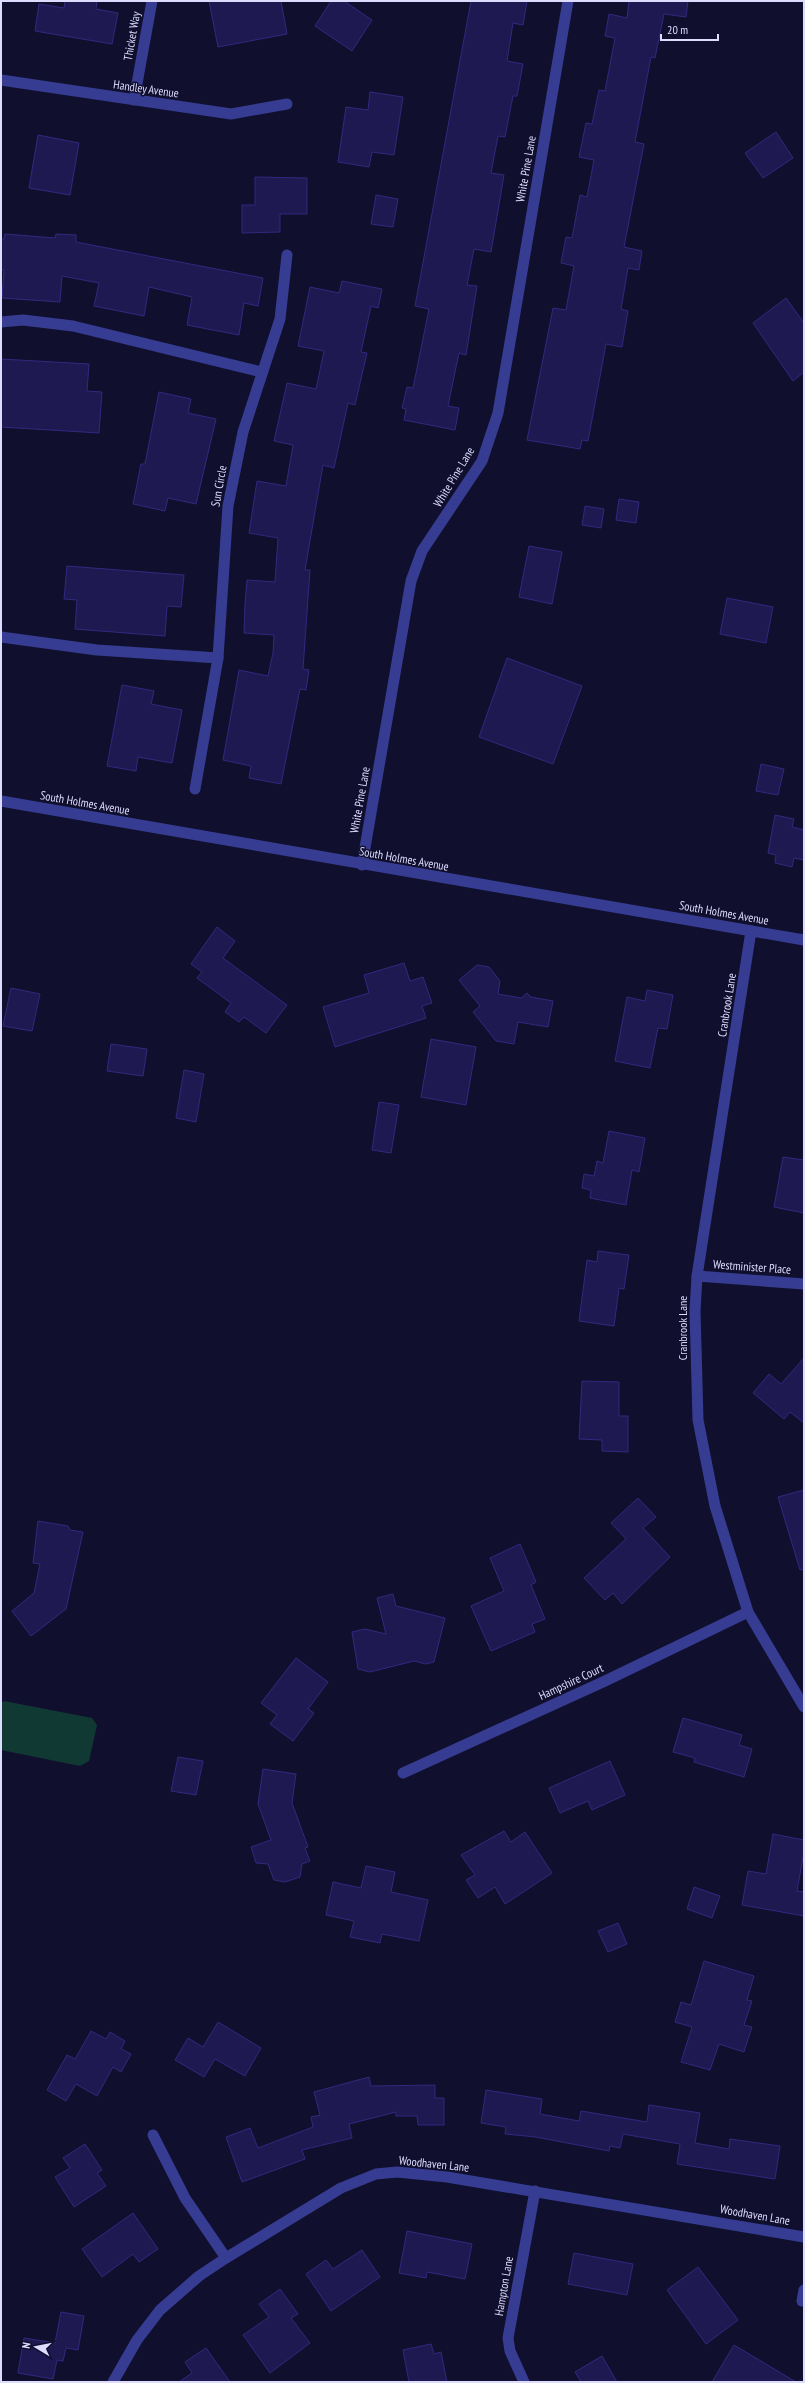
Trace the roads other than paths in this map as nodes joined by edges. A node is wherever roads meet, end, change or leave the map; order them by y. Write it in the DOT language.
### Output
graph roads {
  1 [pos="152,1"];
  2 [pos="568,1"];
  3 [pos="1,80"];
  4 [pos="134,100"];
  5 [pos="287,104"];
  6 [pos="287,255"];
  7 [pos="1,322"];
  8 [pos="262,372"];
  9 [pos="1,637"];
  10 [pos="218,658"];
  11 [pos="195,789"];
  12 [pos="1,801"];
  13 [pos="362,865"];
  14 [pos="751,931"];
  15 [pos="804,940"];
  16 [pos="697,1276"];
  17 [pos="804,1284"];
  18 [pos="748,1612"];
  19 [pos="804,1707"];
  20 [pos="403,1773"];
  21 [pos="153,2134"];
  22 [pos="535,2191"];
  23 [pos="804,2237"];
  24 [pos="226,2258"];
  25 [pos="113,2382"];
  26 [pos="524,2382"];
  1 -- 4 [label="street, Thicket Way"];
  2 -- 13 [label="street, White Pine Lane"];
  3 -- 4 [label="street, Handley Avenue"];
  4 -- 5 [label="street, Handley Avenue"];
  6 -- 8 [label="street, Sun Circle"];
  7 -- 8 [label="street"];
  8 -- 10 [label="street, Sun Circle"];
  9 -- 10 [label="street"];
  10 -- 11 [label="street, Sun Circle"];
  12 -- 13 [label="street, South Holmes Avenue"];
  13 -- 14 [label="street, South Holmes Avenue"];
  14 -- 15 [label="street, South Holmes Avenue"];
  14 -- 16 [label="street, Cranbrook Lane"];
  16 -- 17 [label="street, Westminister Place"];
  16 -- 18 [label="street, Cranbrook Lane"];
  18 -- 19 [label="street, Cranbrook Lane"];
  18 -- 20 [label="street, Hampshire Court"];
  21 -- 24 [label="street"];
  22 -- 23 [label="street, Woodhaven Lane"];
  22 -- 24 [label="street, Woodhaven Lane"];
  22 -- 26 [label="street, Hampton Lane"];
  24 -- 25 [label="street, Woodhaven Lane"];
}
